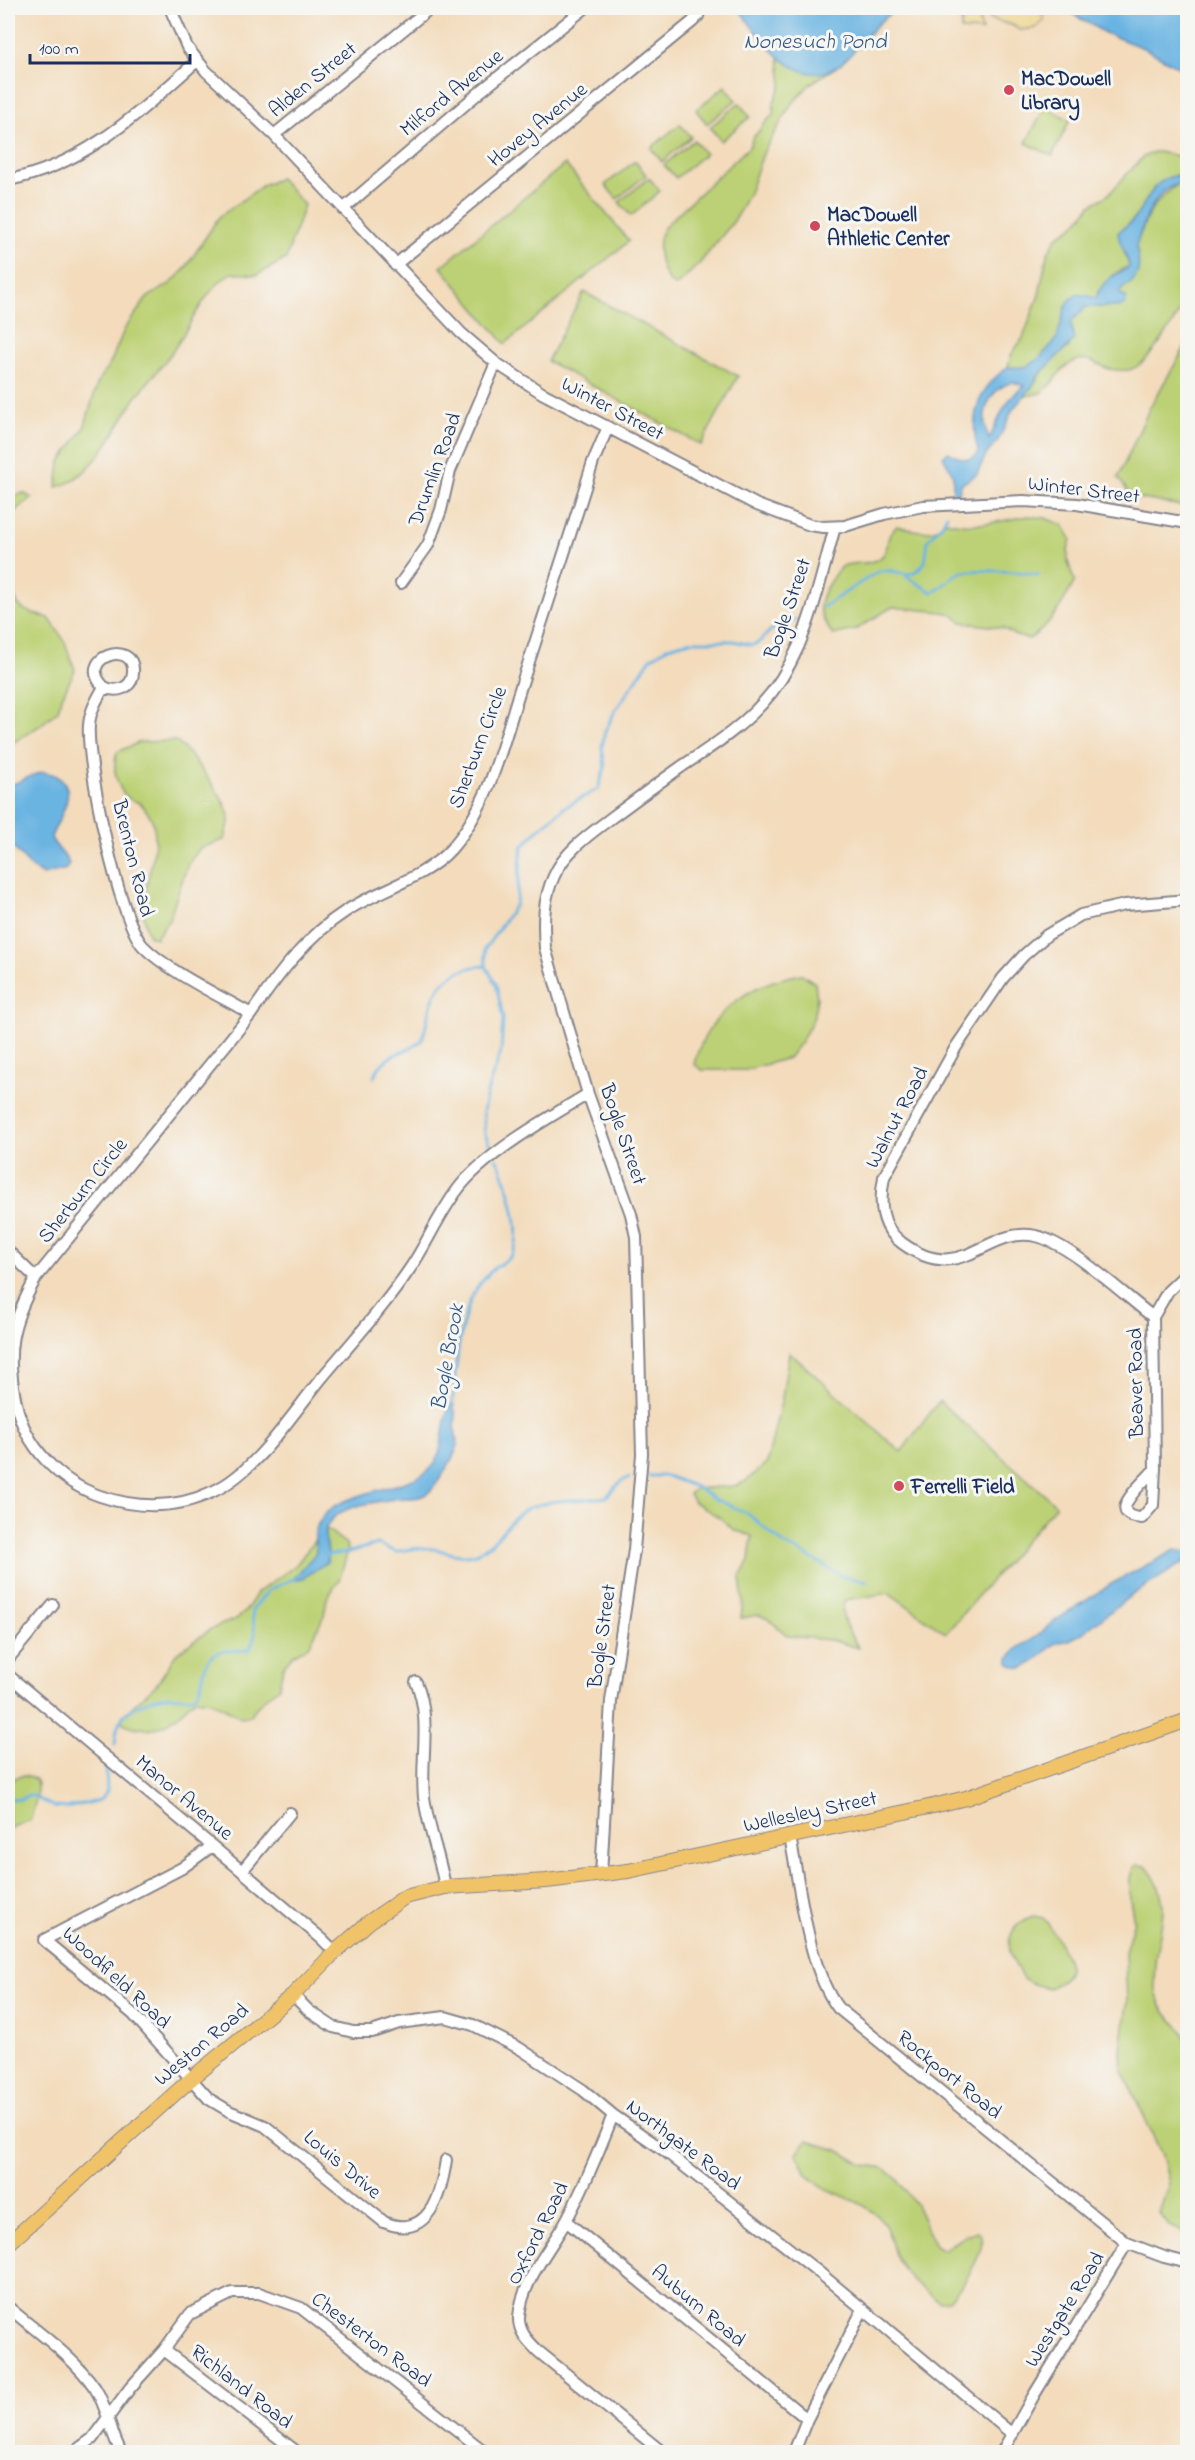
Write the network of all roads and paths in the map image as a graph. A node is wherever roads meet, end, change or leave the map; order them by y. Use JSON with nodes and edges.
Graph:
{"nodes":[{"id":1,"x":170,"y":8,"type":"edge"},
{"id":2,"x":430,"y":8,"type":"edge"},
{"id":3,"x":585,"y":8,"type":"edge"},
{"id":4,"x":700,"y":8,"type":"edge"},
{"id":5,"x":197,"y":61,"type":"junction"},
{"id":6,"x":274,"y":135,"type":"junction"},
{"id":7,"x":8,"y":180,"type":"edge"},
{"id":8,"x":342,"y":209,"type":"junction"},
{"id":9,"x":395,"y":265,"type":"junction"},
{"id":10,"x":496,"y":363,"type":"junction"},
{"id":11,"x":608,"y":427,"type":"junction"},
{"id":12,"x":1188,"y":523,"type":"edge"},
{"id":13,"x":835,"y":527,"type":"junction"},
{"id":14,"x":400,"y":583,"type":"dead end"},
{"id":15,"x":104,"y":687,"type":"dead end"},
{"id":16,"x":1188,"y":900,"type":"edge"},
{"id":17,"x":251,"y":1014,"type":"junction"},
{"id":18,"x":588,"y":1094,"type":"junction"},
{"id":19,"x":8,"y":1251,"type":"edge"},
{"id":20,"x":1188,"y":1272,"type":"edge"},
{"id":21,"x":36,"y":1278,"type":"junction"},
{"id":22,"x":1153,"y":1317,"type":"junction"},
{"id":23,"x":1155,"y":1469,"type":"dead end"},
{"id":24,"x":53,"y":1605,"type":"dead end"},
{"id":25,"x":8,"y":1659,"type":"edge"},
{"id":26,"x":8,"y":1675,"type":"edge"},
{"id":27,"x":416,"y":1682,"type":"dead end"},
{"id":28,"x":1188,"y":1720,"type":"edge"},
{"id":29,"x":290,"y":1813,"type":"dead end"},
{"id":30,"x":790,"y":1838,"type":"junction"},
{"id":31,"x":212,"y":1846,"type":"junction"},
{"id":32,"x":242,"y":1871,"type":"junction"},
{"id":33,"x":602,"y":1875,"type":"junction"},
{"id":34,"x":445,"y":1887,"type":"junction"},
{"id":35,"x":429,"y":1890,"type":"joint"},
{"id":36,"x":335,"y":1952,"type":"junction"},
{"id":37,"x":293,"y":1995,"type":"junction"},
{"id":38,"x":191,"y":2079,"type":"junction"},
{"id":39,"x":613,"y":2115,"type":"junction"},
{"id":40,"x":446,"y":2160,"type":"dead end"},
{"id":41,"x":566,"y":2221,"type":"junction"},
{"id":42,"x":1127,"y":2243,"type":"junction"},
{"id":43,"x":8,"y":2244,"type":"edge"},
{"id":44,"x":1188,"y":2263,"type":"edge"},
{"id":45,"x":8,"y":2307,"type":"edge"},
{"id":46,"x":863,"y":2309,"type":"junction"},
{"id":47,"x":164,"y":2350,"type":"junction"},
{"id":48,"x":108,"y":2416,"type":"junction"},
{"id":49,"x":807,"y":2419,"type":"junction"},
{"id":50,"x":1011,"y":2433,"type":"junction"},
{"id":51,"x":74,"y":2452,"type":"edge"},
{"id":52,"x":120,"y":2452,"type":"edge"},
{"id":53,"x":297,"y":2452,"type":"edge"},
{"id":54,"x":484,"y":2452,"type":"edge"},
{"id":55,"x":662,"y":2452,"type":"edge"},
{"id":56,"x":794,"y":2452,"type":"edge"},
{"id":57,"x":1002,"y":2452,"type":"edge"}],
"edges":[{"from":1,"to":5,"type":"street","name":"Winter Street"},
{"from":2,"to":6,"type":"street","name":"Alden Street"},
{"from":3,"to":8,"type":"street","name":"Milford Avenue"},
{"from":4,"to":9,"type":"street","name":"Hovey Avenue"},
{"from":5,"to":6,"type":"street","name":"Winter Street"},
{"from":5,"to":7,"type":"street"},
{"from":6,"to":8,"type":"street","name":"Winter Street"},
{"from":8,"to":9,"type":"street","name":"Winter Street"},
{"from":9,"to":10,"type":"street","name":"Winter Street"},
{"from":10,"to":11,"type":"street","name":"Winter Street"},
{"from":10,"to":14,"type":"street","name":"Drumlin Road"},
{"from":11,"to":13,"type":"street","name":"Winter Street"},
{"from":11,"to":17,"type":"street","name":"Sherburn Circle"},
{"from":12,"to":13,"type":"street","name":"Winter Street"},
{"from":13,"to":18,"type":"street","name":"Bogle Street"},
{"from":15,"to":17,"type":"street","name":"Brenton Road"},
{"from":16,"to":22,"type":"street","name":"Walnut Road"},
{"from":17,"to":21,"type":"street","name":"Sherburn Circle"},
{"from":18,"to":21,"type":"street","name":"Sherburn Circle"},
{"from":18,"to":33,"type":"street","name":"Bogle Street"},
{"from":19,"to":21,"type":"street"},
{"from":20,"to":22,"type":"street","name":"Beaver Road"},
{"from":22,"to":23,"type":"street","name":"Beaver Road"},
{"from":24,"to":25,"type":"street"},
{"from":26,"to":31,"type":"street","name":"Manor Avenue"},
{"from":27,"to":34,"type":"street"},
{"from":28,"to":30,"type":"main road","name":"Wellesley Street"},
{"from":29,"to":32,"type":"street"},
{"from":30,"to":33,"type":"main road","name":"Wellesley Street"},
{"from":30,"to":42,"type":"street","name":"Rockport Road"},
{"from":31,"to":32,"type":"street","name":"Manor Avenue"},
{"from":31,"to":38,"type":"street","name":"Woodfield Road"},
{"from":32,"to":36,"type":"street","name":"Manor Avenue"},
{"from":33,"to":34,"type":"main road","name":"Wellesley Street"},
{"from":34,"to":35,"type":"main road","name":"Wellesley Street"},
{"from":35,"to":36,"type":"main road","name":"Weston Road"},
{"from":36,"to":37,"type":"main road","name":"Weston Road"},
{"from":37,"to":38,"type":"main road","name":"Weston Road"},
{"from":37,"to":39,"type":"street","name":"Northgate Road"},
{"from":38,"to":40,"type":"street","name":"Louis Drive"},
{"from":38,"to":43,"type":"main road","name":"Weston Road"},
{"from":39,"to":41,"type":"street","name":"Oxford Road"},
{"from":39,"to":46,"type":"street","name":"Northgate Road"},
{"from":41,"to":49,"type":"street","name":"Auburn Road"},
{"from":41,"to":55,"type":"street","name":"Oxford Road"},
{"from":42,"to":44,"type":"street","name":"Rockport Road"},
{"from":42,"to":50,"type":"street","name":"Westgate Road"},
{"from":45,"to":48,"type":"street"},
{"from":46,"to":49,"type":"street"},
{"from":46,"to":50,"type":"street","name":"Northgate Road"},
{"from":47,"to":48,"type":"street","name":"Chesterton Road"},
{"from":47,"to":53,"type":"street","name":"Richland Road"},
{"from":47,"to":54,"type":"street","name":"Chesterton Road"},
{"from":48,"to":51,"type":"street","name":"Chesterton Road"},
{"from":48,"to":52,"type":"street"},
{"from":49,"to":56,"type":"street"},
{"from":50,"to":57,"type":"street","name":"Westgate Road"}]}
